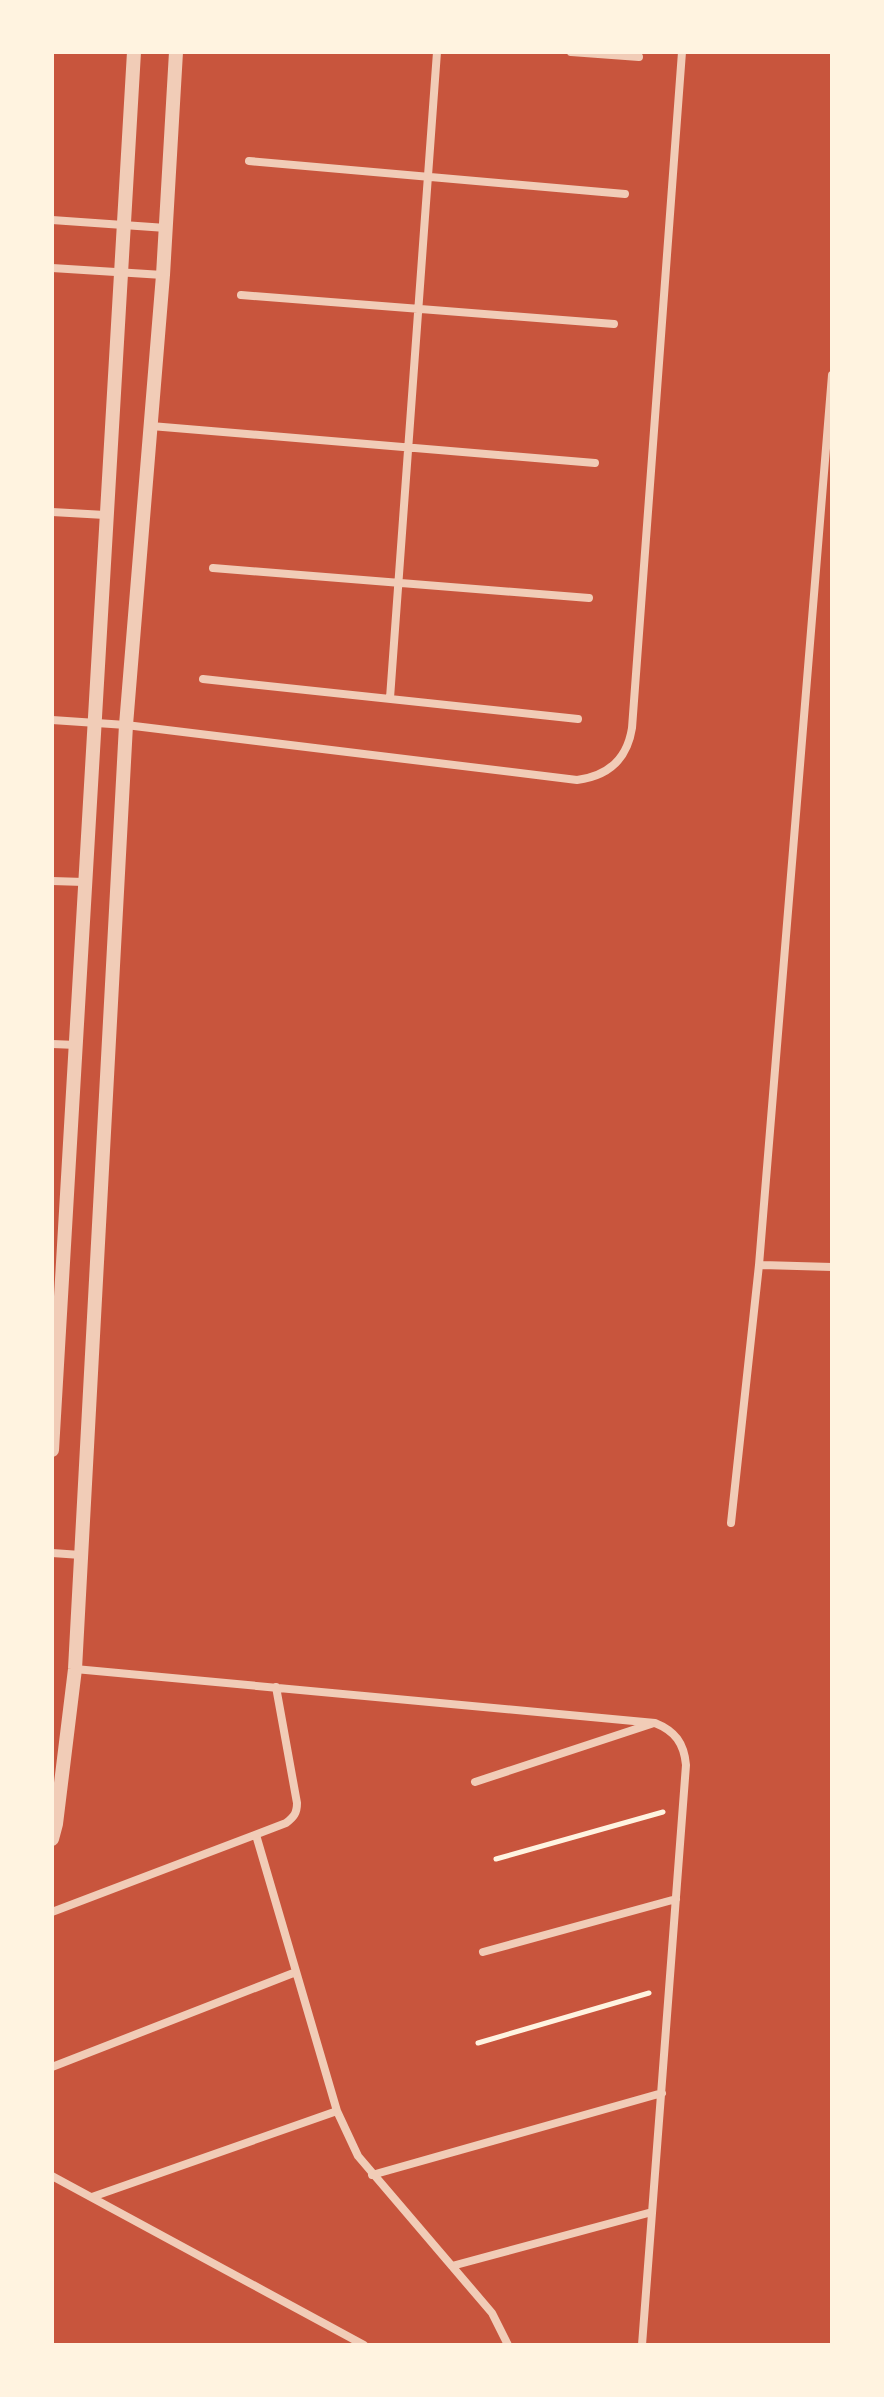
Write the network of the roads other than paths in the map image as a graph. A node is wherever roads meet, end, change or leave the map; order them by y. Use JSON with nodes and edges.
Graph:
{"nodes":[{"id":1,"x":134,"y":52,"type":"edge"},
{"id":2,"x":176,"y":52,"type":"edge"},
{"id":3,"x":437,"y":52,"type":"edge"},
{"id":4,"x":571,"y":52,"type":"edge"},
{"id":5,"x":682,"y":52,"type":"edge"},
{"id":6,"x":639,"y":57,"type":"dead end"},
{"id":7,"x":249,"y":161,"type":"dead end"},
{"id":8,"x":427,"y":177,"type":"junction"},
{"id":9,"x":625,"y":194,"type":"dead end"},
{"id":10,"x":52,"y":220,"type":"edge"},
{"id":11,"x":122,"y":225,"type":"junction"},
{"id":12,"x":166,"y":228,"type":"junction"},
{"id":13,"x":52,"y":268,"type":"edge"},
{"id":14,"x":121,"y":272,"type":"junction"},
{"id":15,"x":163,"y":275,"type":"junction"},
{"id":16,"x":241,"y":295,"type":"dead end"},
{"id":17,"x":418,"y":309,"type":"junction"},
{"id":18,"x":614,"y":324,"type":"dead end"},
{"id":19,"x":832,"y":375,"type":"edge"},
{"id":20,"x":151,"y":426,"type":"junction"},
{"id":21,"x":408,"y":447,"type":"junction"},
{"id":22,"x":595,"y":463,"type":"dead end"},
{"id":23,"x":52,"y":512,"type":"edge"},
{"id":24,"x":105,"y":515,"type":"junction"},
{"id":25,"x":213,"y":568,"type":"dead end"},
{"id":26,"x":398,"y":583,"type":"junction"},
{"id":27,"x":589,"y":598,"type":"dead end"},
{"id":28,"x":203,"y":679,"type":"dead end"},
{"id":29,"x":390,"y":698,"type":"junction"},
{"id":30,"x":578,"y":719,"type":"dead end"},
{"id":31,"x":52,"y":720,"type":"edge"},
{"id":32,"x":93,"y":722,"type":"junction"},
{"id":33,"x":126,"y":725,"type":"junction"},
{"id":34,"x":52,"y":881,"type":"edge"},
{"id":35,"x":84,"y":882,"type":"junction"},
{"id":36,"x":52,"y":1044,"type":"edge"},
{"id":37,"x":77,"y":1045,"type":"junction"},
{"id":38,"x":59,"y":1209,"type":"edge"},
{"id":39,"x":759,"y":1265,"type":"junction"},
{"id":40,"x":832,"y":1267,"type":"edge"},
{"id":41,"x":54,"y":1375,"type":"edge"},
{"id":42,"x":52,"y":1450,"type":"edge"},
{"id":43,"x":731,"y":1523,"type":"dead end"},
{"id":44,"x":52,"y":1553,"type":"edge"},
{"id":45,"x":81,"y":1555,"type":"junction"},
{"id":46,"x":75,"y":1669,"type":"junction"},
{"id":47,"x":276,"y":1687,"type":"junction"},
{"id":48,"x":655,"y":1723,"type":"junction"},
{"id":49,"x":475,"y":1782,"type":"dead end"},
{"id":50,"x":256,"y":1835,"type":"junction"},
{"id":51,"x":52,"y":1839,"type":"edge"},
{"id":52,"x":676,"y":1899,"type":"junction"},
{"id":53,"x":52,"y":1912,"type":"edge"},
{"id":54,"x":483,"y":1952,"type":"dead end"},
{"id":55,"x":296,"y":1972,"type":"junction"},
{"id":56,"x":52,"y":2067,"type":"edge"},
{"id":57,"x":662,"y":2093,"type":"junction"},
{"id":58,"x":337,"y":2111,"type":"junction"},
{"id":59,"x":372,"y":2175,"type":"junction"},
{"id":60,"x":52,"y":2176,"type":"edge"},
{"id":61,"x":92,"y":2197,"type":"junction"},
{"id":62,"x":652,"y":2212,"type":"junction"},
{"id":63,"x":452,"y":2266,"type":"junction"},
{"id":64,"x":364,"y":2345,"type":"edge"},
{"id":65,"x":508,"y":2345,"type":"edge"},
{"id":66,"x":642,"y":2345,"type":"edge"}],
"edges":[{"from":1,"to":11,"type":"street"},
{"from":2,"to":12,"type":"street"},
{"from":3,"to":8,"type":"street"},
{"from":4,"to":6,"type":"street"},
{"from":5,"to":33,"type":"street"},
{"from":7,"to":8,"type":"street"},
{"from":8,"to":9,"type":"street"},
{"from":8,"to":17,"type":"street"},
{"from":10,"to":11,"type":"street"},
{"from":11,"to":12,"type":"street"},
{"from":11,"to":14,"type":"street"},
{"from":12,"to":15,"type":"street"},
{"from":13,"to":14,"type":"street"},
{"from":14,"to":15,"type":"street"},
{"from":14,"to":24,"type":"street"},
{"from":15,"to":20,"type":"street"},
{"from":16,"to":17,"type":"street"},
{"from":17,"to":18,"type":"street"},
{"from":17,"to":21,"type":"street"},
{"from":19,"to":39,"type":"street"},
{"from":20,"to":21,"type":"street"},
{"from":20,"to":33,"type":"street"},
{"from":21,"to":22,"type":"street"},
{"from":21,"to":26,"type":"street"},
{"from":23,"to":24,"type":"street"},
{"from":24,"to":32,"type":"street"},
{"from":25,"to":26,"type":"street"},
{"from":26,"to":27,"type":"street"},
{"from":26,"to":29,"type":"street"},
{"from":28,"to":29,"type":"street"},
{"from":29,"to":30,"type":"street"},
{"from":31,"to":32,"type":"street"},
{"from":32,"to":33,"type":"street"},
{"from":32,"to":35,"type":"street"},
{"from":33,"to":45,"type":"street"},
{"from":34,"to":35,"type":"street"},
{"from":35,"to":37,"type":"street"},
{"from":36,"to":37,"type":"street"},
{"from":37,"to":38,"type":"street"},
{"from":38,"to":41,"type":"street"},
{"from":39,"to":40,"type":"street"},
{"from":39,"to":43,"type":"street"},
{"from":41,"to":42,"type":"street"},
{"from":44,"to":45,"type":"street"},
{"from":45,"to":46,"type":"street"},
{"from":46,"to":47,"type":"street"},
{"from":46,"to":51,"type":"street"},
{"from":47,"to":48,"type":"street"},
{"from":47,"to":50,"type":"street"},
{"from":48,"to":49,"type":"street"},
{"from":48,"to":52,"type":"street"},
{"from":50,"to":53,"type":"street"},
{"from":50,"to":55,"type":"street"},
{"from":52,"to":54,"type":"street"},
{"from":52,"to":57,"type":"street"},
{"from":55,"to":56,"type":"street"},
{"from":55,"to":58,"type":"street"},
{"from":57,"to":59,"type":"street"},
{"from":57,"to":62,"type":"street"},
{"from":58,"to":59,"type":"street"},
{"from":58,"to":61,"type":"street"},
{"from":59,"to":63,"type":"street"},
{"from":60,"to":61,"type":"street"},
{"from":61,"to":64,"type":"street"},
{"from":62,"to":63,"type":"street"},
{"from":62,"to":66,"type":"street"},
{"from":63,"to":65,"type":"street"}]}
